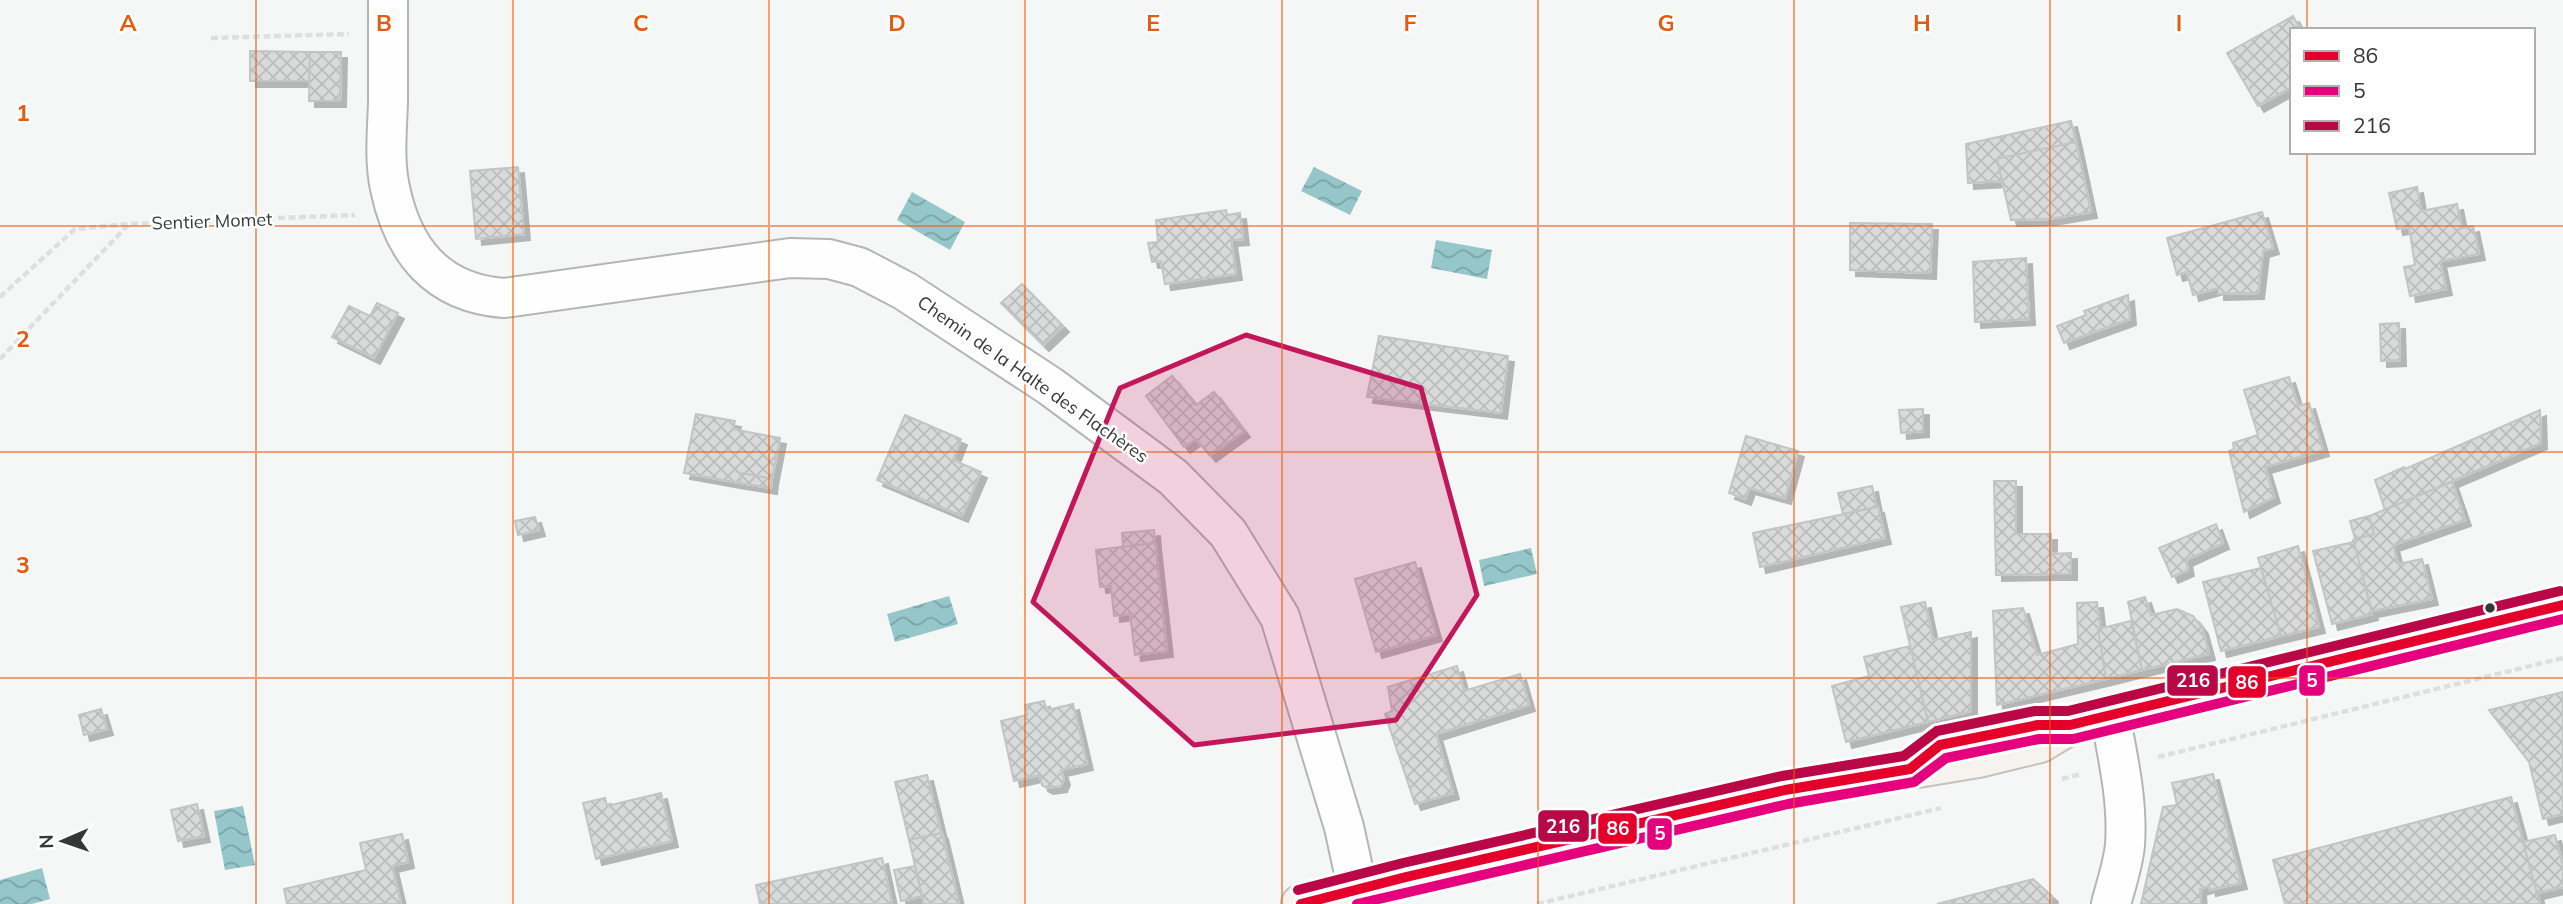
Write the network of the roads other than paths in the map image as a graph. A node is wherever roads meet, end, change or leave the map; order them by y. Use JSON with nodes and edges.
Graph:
{"nodes":[{"id":1,"x":388,"y":17,"type":"edge"},
{"id":2,"x":2563,"y":605,"type":"edge"},
{"id":3,"x":2110,"y":715,"type":"junction"},
{"id":4,"x":1358,"y":891,"type":"junction"},
{"id":5,"x":1312,"y":903,"type":"edge"},
{"id":6,"x":2111,"y":904,"type":"edge"}],
"edges":[{"from":1,"to":4,"type":"street","name":"Chemin de la Halte des Flachères"},
{"from":2,"to":3,"type":"main road"},
{"from":3,"to":4,"type":"main road"},
{"from":3,"to":6,"type":"street"},
{"from":4,"to":5,"type":"main road"}]}
